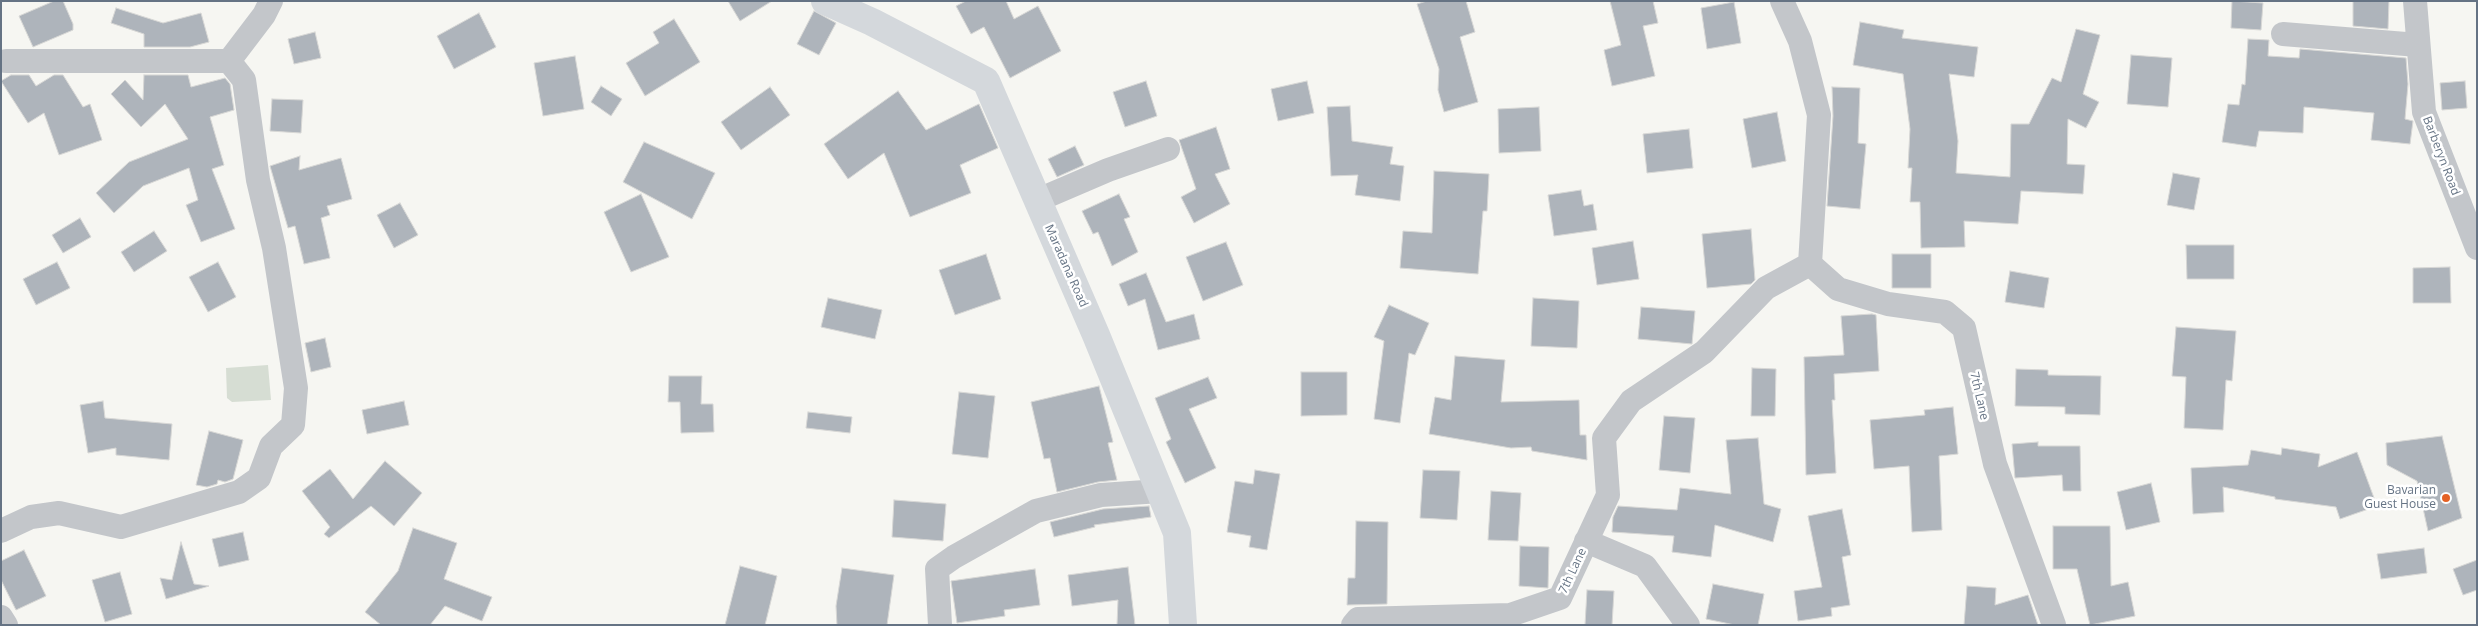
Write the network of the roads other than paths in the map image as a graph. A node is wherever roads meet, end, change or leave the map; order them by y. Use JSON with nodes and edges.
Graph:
{"nodes":[{"id":1,"x":271,"y":1,"type":"edge"},
{"id":2,"x":825,"y":1,"type":"edge"},
{"id":3,"x":1782,"y":1,"type":"edge"},
{"id":4,"x":2414,"y":1,"type":"edge"},
{"id":5,"x":2283,"y":34,"type":"dead end"},
{"id":6,"x":2418,"y":45,"type":"junction"},
{"id":7,"x":6,"y":61,"type":"dead end"},
{"id":8,"x":229,"y":61,"type":"junction"},
{"id":9,"x":1168,"y":150,"type":"dead end"},
{"id":10,"x":1038,"y":200,"type":"junction"},
{"id":11,"x":2477,"y":248,"type":"edge"},
{"id":12,"x":1810,"y":264,"type":"junction"},
{"id":13,"x":1160,"y":492,"type":"junction"},
{"id":14,"x":1,"y":531,"type":"edge"},
{"id":15,"x":1586,"y":541,"type":"junction"},
{"id":16,"x":1,"y":617,"type":"edge"},
{"id":17,"x":6,"y":625,"type":"edge"},
{"id":18,"x":940,"y":625,"type":"edge"},
{"id":19,"x":1184,"y":625,"type":"edge"},
{"id":20,"x":1353,"y":625,"type":"edge"},
{"id":21,"x":1688,"y":625,"type":"edge"},
{"id":22,"x":2054,"y":625,"type":"edge"}],
"edges":[{"from":1,"to":8,"type":"street"},
{"from":2,"to":10,"type":"street","name":"Maradana Road"},
{"from":3,"to":12,"type":"street"},
{"from":4,"to":6,"type":"street","name":"Barberyn Road"},
{"from":5,"to":6,"type":"street"},
{"from":6,"to":11,"type":"street","name":"Barberyn Road"},
{"from":7,"to":8,"type":"street"},
{"from":8,"to":14,"type":"street"},
{"from":9,"to":10,"type":"street"},
{"from":10,"to":13,"type":"street","name":"Maradana Road"},
{"from":12,"to":15,"type":"street","name":"7th Lane"},
{"from":12,"to":22,"type":"street","name":"7th Lane"},
{"from":13,"to":18,"type":"street"},
{"from":13,"to":19,"type":"street","name":"Maradana Road"},
{"from":15,"to":20,"type":"street","name":"7th Lane"},
{"from":15,"to":21,"type":"street","name":"7th Lane"},
{"from":16,"to":17,"type":"street"}]}
